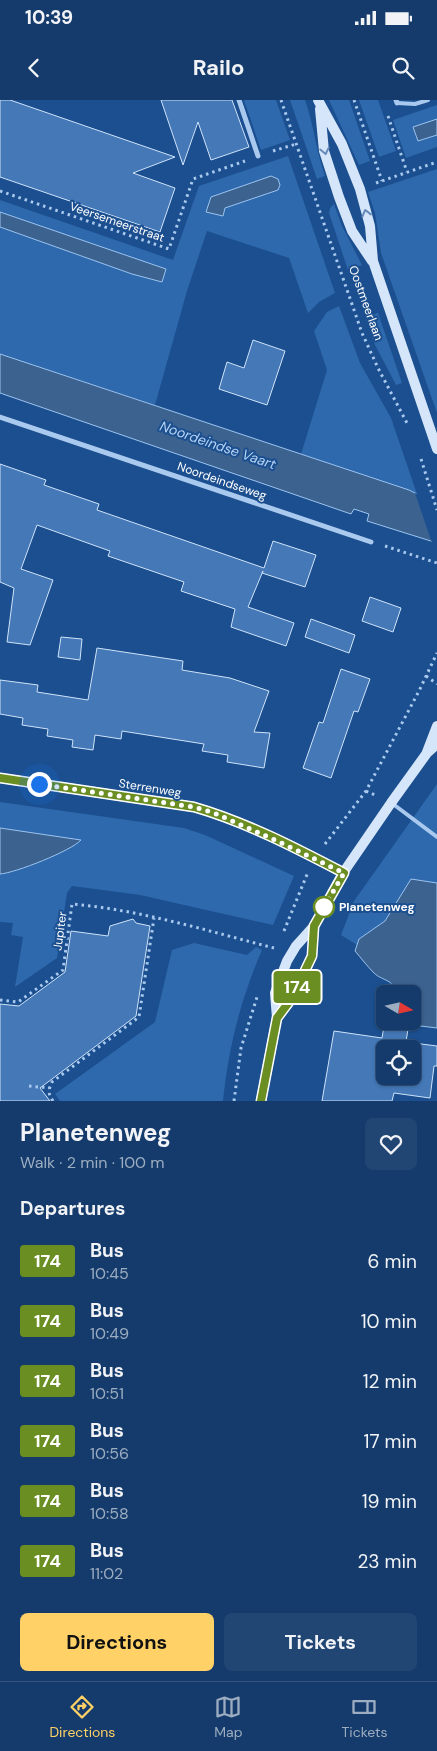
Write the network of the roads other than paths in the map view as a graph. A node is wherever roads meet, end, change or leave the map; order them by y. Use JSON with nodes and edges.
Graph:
{"nodes":[{"id":1,"x":239,"y":100,"type":"edge"},
{"id":2,"x":428,"y":100,"type":"edge"},
{"id":3,"x":319,"y":101,"type":"edge"},
{"id":4,"x":396,"y":102,"type":"edge"},
{"id":5,"x":258,"y":156,"type":"road end"},
{"id":6,"x":373,"y":261,"type":"junction"},
{"id":7,"x":0,"y":417,"type":"edge"},
{"id":8,"x":437,"y":449,"type":"edge"},
{"id":9,"x":371,"y":542,"type":"road end"},
{"id":10,"x":437,"y":726,"type":"edge"},
{"id":11,"x":437,"y":744,"type":"edge"},
{"id":12,"x":427,"y":753,"type":"junction"},
{"id":13,"x":0,"y":778,"type":"edge"},
{"id":14,"x":391,"y":803,"type":"junction"},
{"id":15,"x":437,"y":837,"type":"edge"},
{"id":16,"x":344,"y":873,"type":"junction"},
{"id":17,"x":314,"y":926,"type":"junction"},
{"id":18,"x":277,"y":1018,"type":"junction"},
{"id":19,"x":262,"y":1101,"type":"edge"}],
"edges":[{"from":1,"to":5,"type":"street"},
{"from":2,"to":4,"type":"lane"},
{"from":6,"to":3,"type":"street","name":"Oostmeerlaan","one_way":true},
{"from":3,"to":6,"type":"street","name":"Oostmeerlaan","one_way":true},
{"from":6,"to":8,"type":"street","name":"Oostmeerlaan"},
{"from":7,"to":9,"type":"street","name":"Noordeindseweg"},
{"from":10,"to":12,"type":"street"},
{"from":11,"to":12,"type":"street"},
{"from":12,"to":14,"type":"street"},
{"from":13,"to":16,"type":"street","name":"Sterrenweg"},
{"from":14,"to":15,"type":"lane"},
{"from":14,"to":16,"type":"street"},
{"from":16,"to":17,"type":"street"},
{"from":17,"to":18,"type":"street"},
{"from":17,"to":18,"type":"street"},
{"from":18,"to":19,"type":"street"}]}
